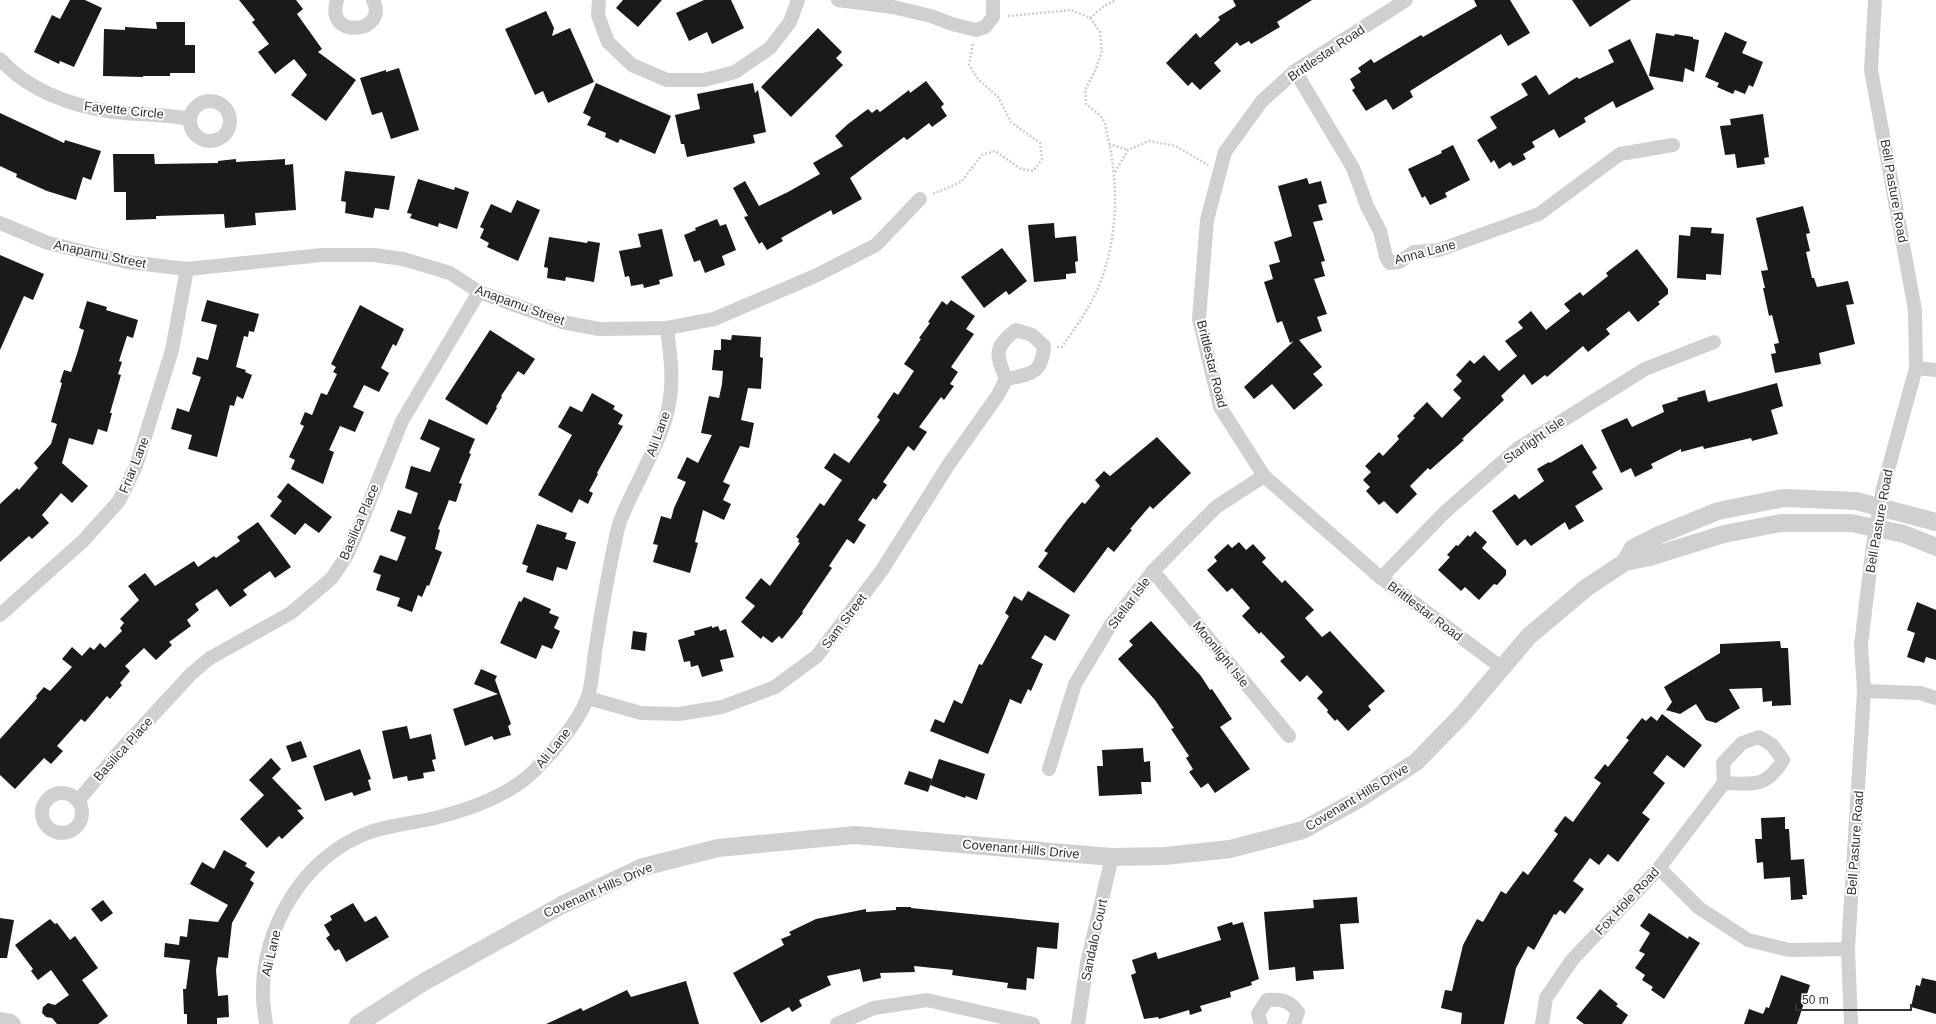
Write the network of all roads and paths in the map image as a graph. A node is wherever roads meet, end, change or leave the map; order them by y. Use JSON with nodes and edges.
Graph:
{"nodes":[{"id":1,"x":338,"y":0,"type":"edge"},
{"id":2,"x":373,"y":0,"type":"edge"},
{"id":3,"x":599,"y":0,"type":"edge"},
{"id":4,"x":798,"y":0,"type":"edge"},
{"id":5,"x":838,"y":0,"type":"edge"},
{"id":6,"x":993,"y":0,"type":"edge"},
{"id":7,"x":1116,"y":0,"type":"edge"},
{"id":8,"x":1406,"y":0,"type":"edge"},
{"id":9,"x":1875,"y":0,"type":"edge"},
{"id":10,"x":993,"y":17,"type":"junction"},
{"id":11,"x":1090,"y":18,"type":"junction"},
{"id":12,"x":976,"y":30,"type":"junction"},
{"id":13,"x":0,"y":59,"type":"edge"},
{"id":14,"x":1295,"y":71,"type":"junction"},
{"id":15,"x":190,"y":119,"type":"dead end"},
{"id":16,"x":1109,"y":144,"type":"junction"},
{"id":17,"x":1673,"y":145,"type":"dead end"},
{"id":18,"x":1128,"y":150,"type":"junction"},
{"id":19,"x":1115,"y":172,"type":"junction"},
{"id":20,"x":1220,"y":172,"type":"junction"},
{"id":21,"x":920,"y":199,"type":"joint"},
{"id":22,"x":0,"y":223,"type":"edge"},
{"id":23,"x":187,"y":269,"type":"junction"},
{"id":24,"x":479,"y":292,"type":"junction"},
{"id":25,"x":668,"y":328,"type":"junction"},
{"id":26,"x":1714,"y":342,"type":"dead end"},
{"id":27,"x":1044,"y":346,"type":"junction"},
{"id":28,"x":1916,"y":368,"type":"junction"},
{"id":29,"x":1936,"y":370,"type":"edge"},
{"id":30,"x":1006,"y":379,"type":"junction"},
{"id":31,"x":1264,"y":476,"type":"junction"},
{"id":32,"x":1880,"y":506,"type":"junction"},
{"id":33,"x":1936,"y":522,"type":"edge"},
{"id":34,"x":1876,"y":528,"type":"junction"},
{"id":35,"x":1936,"y":547,"type":"edge"},
{"id":36,"x":1625,"y":562,"type":"junction"},
{"id":37,"x":1153,"y":571,"type":"junction"},
{"id":38,"x":1381,"y":578,"type":"junction"},
{"id":39,"x":0,"y":615,"type":"edge"},
{"id":40,"x":1502,"y":668,"type":"junction"},
{"id":41,"x":1864,"y":691,"type":"junction"},
{"id":42,"x":588,"y":698,"type":"junction"},
{"id":43,"x":1936,"y":698,"type":"edge"},
{"id":44,"x":1289,"y":736,"type":"dead end"},
{"id":45,"x":1049,"y":769,"type":"dead end"},
{"id":46,"x":1724,"y":783,"type":"dead end"},
{"id":47,"x":78,"y":801,"type":"dead end"},
{"id":48,"x":1112,"y":857,"type":"junction"},
{"id":49,"x":1659,"y":868,"type":"junction"},
{"id":50,"x":1848,"y":948,"type":"junction"},
{"id":51,"x":0,"y":1019,"type":"edge"},
{"id":52,"x":14,"y":1024,"type":"edge"},
{"id":53,"x":266,"y":1024,"type":"edge"},
{"id":54,"x":358,"y":1024,"type":"edge"},
{"id":55,"x":837,"y":1024,"type":"edge"},
{"id":56,"x":1033,"y":1024,"type":"edge"},
{"id":57,"x":1078,"y":1024,"type":"edge"},
{"id":58,"x":1261,"y":1024,"type":"edge"},
{"id":59,"x":1294,"y":1024,"type":"edge"},
{"id":60,"x":1542,"y":1024,"type":"edge"},
{"id":61,"x":1851,"y":1024,"type":"edge"}],
"edges":[{"from":1,"to":2,"type":"street"},
{"from":3,"to":4,"type":"street"},
{"from":5,"to":12,"type":"street"},
{"from":6,"to":10,"type":"street"},
{"from":7,"to":11,"type":"path"},
{"from":8,"to":14,"type":"street","name":"Brittlestar Road"},
{"from":9,"to":28,"type":"street","name":"Bell Pasture Road"},
{"from":10,"to":11,"type":"path"},
{"from":10,"to":12,"type":"street"},
{"from":11,"to":16,"type":"path"},
{"from":12,"to":21,"type":"path"},
{"from":13,"to":15,"type":"street","name":"Fayette Circle"},
{"from":14,"to":17,"type":"street","name":"Anna Lane"},
{"from":14,"to":20,"type":"street","name":"Brittlestar Road"},
{"from":16,"to":18,"type":"path"},
{"from":16,"to":19,"type":"path"},
{"from":18,"to":19,"type":"path"},
{"from":18,"to":20,"type":"path"},
{"from":19,"to":27,"type":"path"},
{"from":20,"to":31,"type":"street","name":"Brittlestar Road"},
{"from":21,"to":25,"type":"street","name":"Anapamu Street"},
{"from":22,"to":23,"type":"street","name":"Anapamu Street"},
{"from":23,"to":24,"type":"street","name":"Anapamu Street"},
{"from":23,"to":39,"type":"street","name":"Friar Lane"},
{"from":24,"to":25,"type":"street","name":"Anapamu Street"},
{"from":24,"to":47,"type":"street","name":"Basilica Place"},
{"from":25,"to":42,"type":"street","name":"Ali Lane"},
{"from":26,"to":38,"type":"street","name":"Starlight Isle"},
{"from":27,"to":30,"type":"street"},
{"from":27,"to":30,"type":"street"},
{"from":28,"to":29,"type":"street"},
{"from":28,"to":32,"type":"street","name":"Bell Pasture Road"},
{"from":30,"to":42,"type":"street","name":"Sam Street"},
{"from":31,"to":37,"type":"street","name":"Stellar Isle"},
{"from":31,"to":38,"type":"street","name":"Brittlestar Road"},
{"from":32,"to":33,"type":"street","name":"Covenant Hills Drive"},
{"from":32,"to":34,"type":"street","name":"Bell Pasture Road"},
{"from":32,"to":36,"type":"street","name":"Covenant Hills Drive"},
{"from":34,"to":35,"type":"street","name":"Covenant Hills Drive"},
{"from":34,"to":36,"type":"street","name":"Covenant Hills Drive"},
{"from":34,"to":41,"type":"street","name":"Bell Pasture Road"},
{"from":36,"to":40,"type":"street","name":"Covenant Hills Drive"},
{"from":37,"to":44,"type":"street","name":"Moonlight Isle"},
{"from":37,"to":45,"type":"street","name":"Stellar Isle"},
{"from":38,"to":40,"type":"street","name":"Brittlestar Road"},
{"from":40,"to":48,"type":"street","name":"Covenant Hills Drive"},
{"from":41,"to":43,"type":"street"},
{"from":41,"to":50,"type":"street","name":"Bell Pasture Road"},
{"from":42,"to":53,"type":"street","name":"Ali Lane"},
{"from":46,"to":49,"type":"street","name":"Fox Hole Road"},
{"from":48,"to":54,"type":"street","name":"Covenant Hills Drive"},
{"from":48,"to":57,"type":"street","name":"Sandalo Court"},
{"from":49,"to":50,"type":"street"},
{"from":49,"to":60,"type":"street","name":"Fox Hole Road"},
{"from":50,"to":61,"type":"street","name":"Bell Pasture Road"},
{"from":51,"to":52,"type":"street"},
{"from":55,"to":56,"type":"street"},
{"from":58,"to":59,"type":"street"}]}
